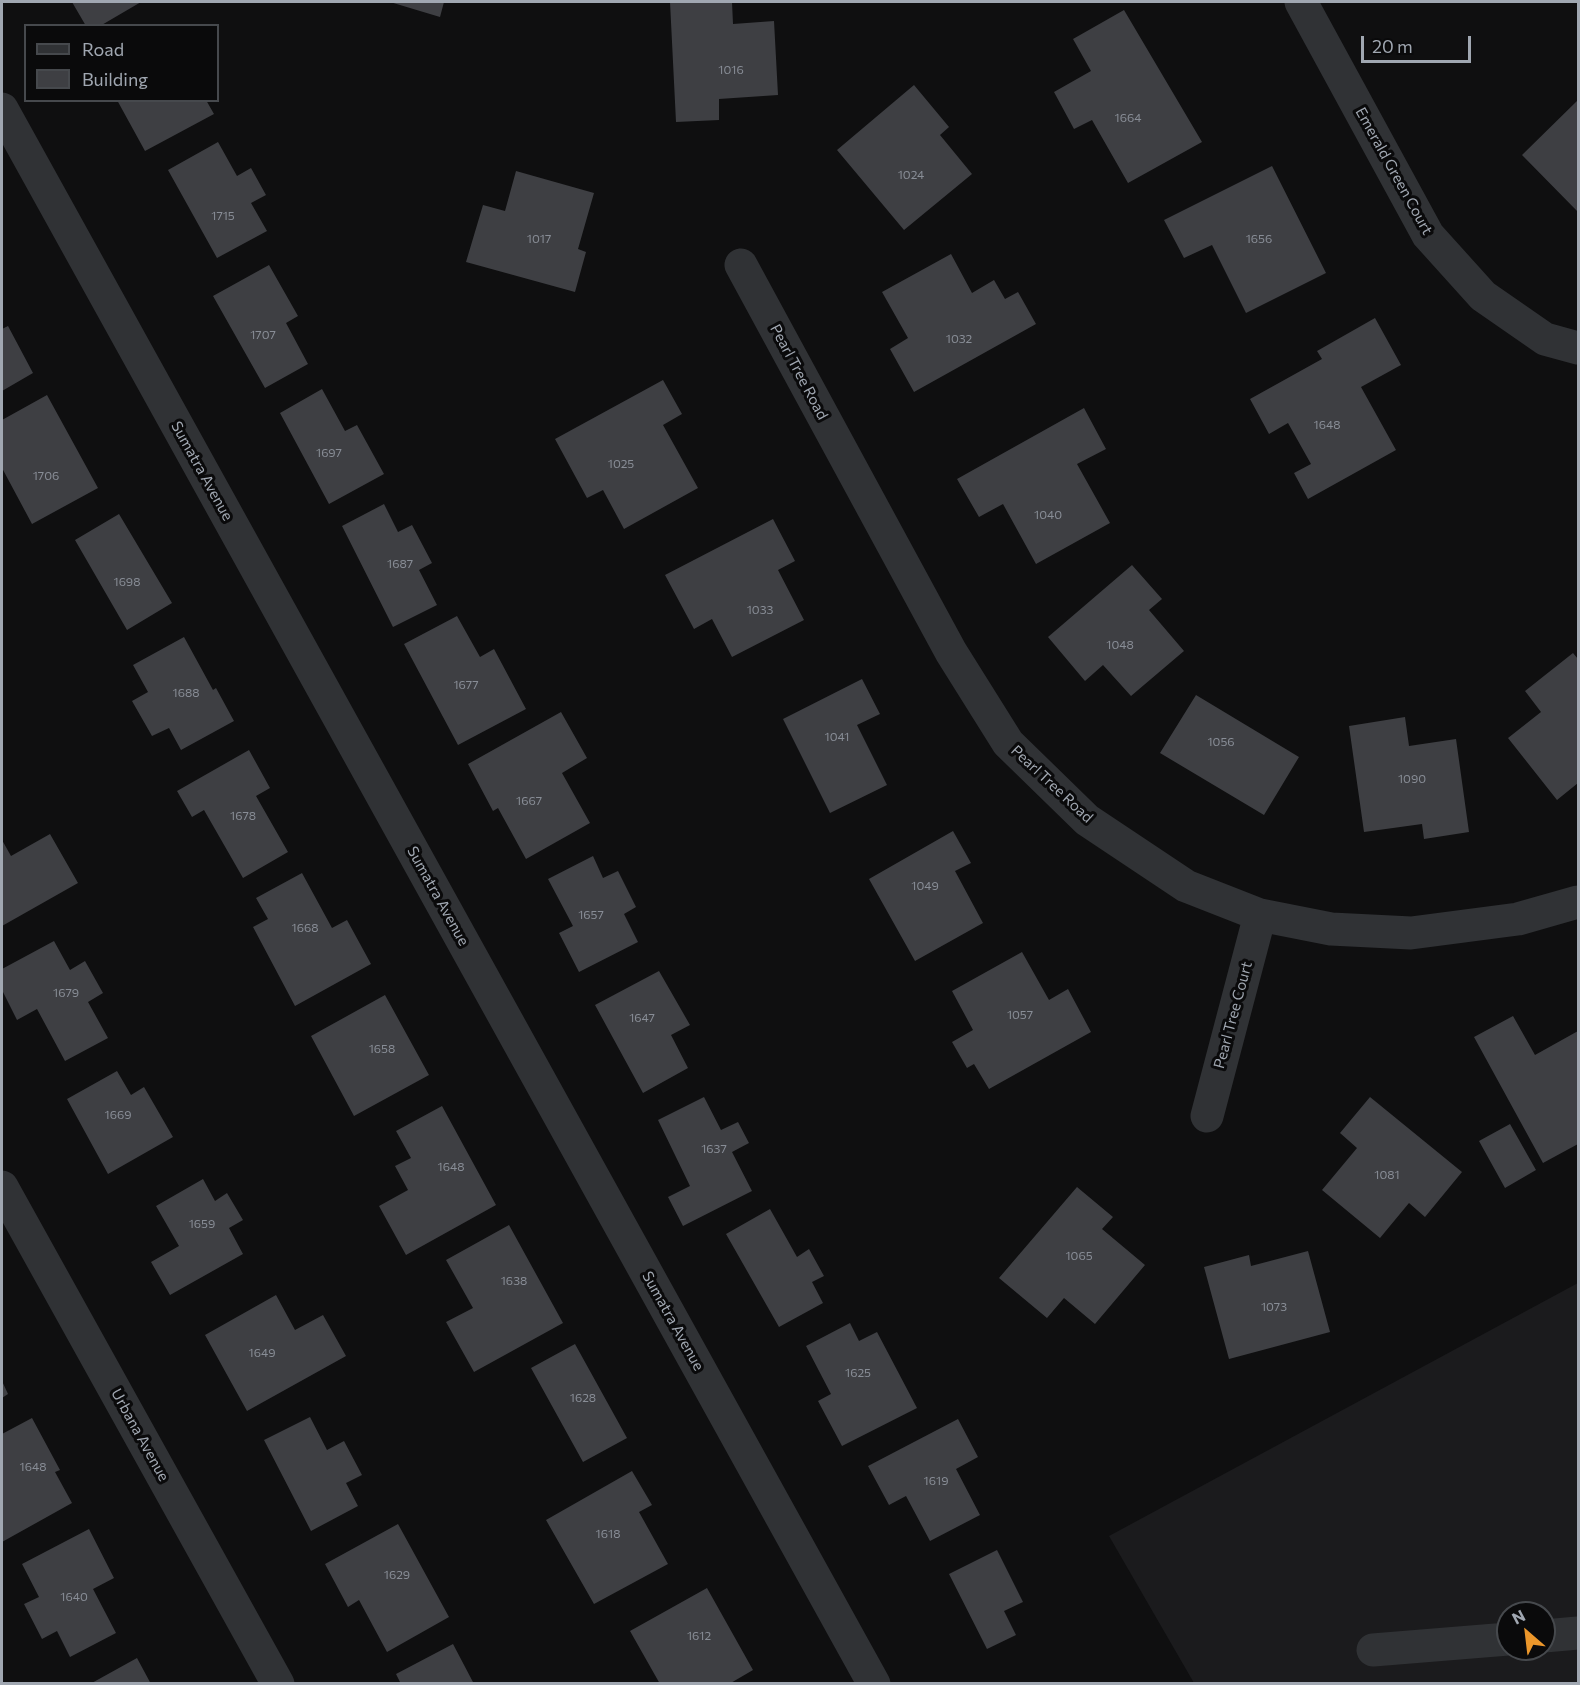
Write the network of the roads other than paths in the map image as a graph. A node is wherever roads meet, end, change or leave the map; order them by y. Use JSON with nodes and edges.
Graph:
{"nodes":[{"id":1,"x":1301,"y":2,"type":"edge"},
{"id":2,"x":2,"y":109,"type":"edge"},
{"id":3,"x":741,"y":265,"type":"dead end"},
{"id":4,"x":1578,"y":348,"type":"edge"},
{"id":5,"x":1578,"y":902,"type":"edge"},
{"id":6,"x":1260,"y":915,"type":"junction"},
{"id":7,"x":1207,"y":1116,"type":"dead end"},
{"id":8,"x":2,"y":1187,"type":"edge"},
{"id":9,"x":1578,"y":1633,"type":"edge"},
{"id":10,"x":1556,"y":1635,"type":"edge"},
{"id":11,"x":1496,"y":1640,"type":"edge"},
{"id":12,"x":1373,"y":1650,"type":"dead end"},
{"id":13,"x":278,"y":1683,"type":"edge"},
{"id":14,"x":874,"y":1683,"type":"edge"}],
"edges":[{"from":1,"to":4,"type":"street","name":"Emerald Green Court"},
{"from":2,"to":14,"type":"street","name":"Sumatra Avenue"},
{"from":3,"to":6,"type":"street","name":"Pearl Tree Road"},
{"from":5,"to":6,"type":"street","name":"Pearl Tree Road"},
{"from":6,"to":7,"type":"street","name":"Pearl Tree Court"},
{"from":8,"to":13,"type":"street","name":"Urbana Avenue"},
{"from":9,"to":10,"type":"street"},
{"from":11,"to":12,"type":"street"}]}
